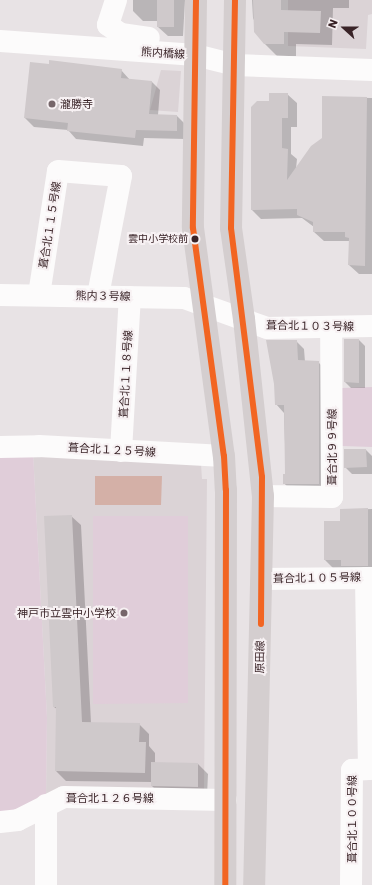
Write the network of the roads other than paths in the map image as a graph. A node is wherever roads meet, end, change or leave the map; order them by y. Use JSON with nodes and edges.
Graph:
{"nodes":[{"id":1,"x":116,"y":0,"type":"edge"},
{"id":2,"x":196,"y":0,"type":"edge"},
{"id":3,"x":236,"y":0,"type":"edge"},
{"id":4,"x":0,"y":41,"type":"edge"},
{"id":5,"x":195,"y":55,"type":"junction"},
{"id":6,"x":235,"y":65,"type":"junction"},
{"id":7,"x":372,"y":70,"type":"edge"},
{"id":8,"x":0,"y":295,"type":"edge"},
{"id":9,"x":39,"y":296,"type":"junction"},
{"id":10,"x":98,"y":296,"type":"junction"},
{"id":11,"x":130,"y":296,"type":"junction"},
{"id":12,"x":204,"y":305,"type":"junction"},
{"id":13,"x":244,"y":319,"type":"junction"},
{"id":14,"x":372,"y":326,"type":"edge"},
{"id":15,"x":331,"y":328,"type":"junction"},
{"id":16,"x":0,"y":447,"type":"edge"},
{"id":17,"x":121,"y":451,"type":"junction"},
{"id":18,"x":224,"y":456,"type":"junction"},
{"id":19,"x":263,"y":496,"type":"junction"},
{"id":20,"x":369,"y":578,"type":"edge"},
{"id":21,"x":262,"y":579,"type":"junction"},
{"id":22,"x":370,"y":732,"type":"edge"},
{"id":23,"x":226,"y":800,"type":"junction"},
{"id":24,"x":46,"y":805,"type":"junction"},
{"id":25,"x":0,"y":822,"type":"edge"},
{"id":26,"x":46,"y":885,"type":"edge"},
{"id":27,"x":225,"y":885,"type":"edge"},
{"id":28,"x":254,"y":885,"type":"edge"},
{"id":29,"x":351,"y":885,"type":"edge"}],
"edges":[{"from":1,"to":5,"type":"street"},
{"from":2,"to":5,"type":"main road"},
{"from":3,"to":6,"type":"main road","name":"原田線"},
{"from":4,"to":5,"type":"street","name":"熊内橋線"},
{"from":5,"to":6,"type":"street","name":"熊内橋線"},
{"from":5,"to":12,"type":"main road"},
{"from":6,"to":7,"type":"street","name":"熊内橋線"},
{"from":6,"to":13,"type":"main road","name":"原田線"},
{"from":8,"to":9,"type":"street","name":"熊内３号線"},
{"from":9,"to":10,"type":"street","name":"熊内３号線"},
{"from":9,"to":10,"type":"street","name":"葺合北１１５号線"},
{"from":10,"to":11,"type":"street","name":"熊内３号線"},
{"from":11,"to":12,"type":"street","name":"熊内３号線"},
{"from":11,"to":17,"type":"street","name":"葺合北１１８号線"},
{"from":12,"to":13,"type":"street","name":"葺合北１０３号線"},
{"from":12,"to":18,"type":"main road"},
{"from":13,"to":15,"type":"street","name":"葺合北１０３号線"},
{"from":13,"to":19,"type":"main road","name":"原田線"},
{"from":14,"to":15,"type":"street","name":"葺合北１０３号線"},
{"from":15,"to":19,"type":"street","name":"葺合北９９号線"},
{"from":16,"to":17,"type":"street","name":"葺合北１２５号線"},
{"from":17,"to":18,"type":"street","name":"葺合北１２５号線"},
{"from":18,"to":23,"type":"main road"},
{"from":19,"to":21,"type":"main road","name":"原田線"},
{"from":20,"to":21,"type":"street","name":"葺合北１０５号線"},
{"from":20,"to":22,"type":"street","name":"葺合北１００号線"},
{"from":21,"to":28,"type":"main road","name":"原田線"},
{"from":22,"to":29,"type":"street","name":"葺合北１００号線"},
{"from":23,"to":24,"type":"street","name":"葺合北１２６号線"},
{"from":23,"to":27,"type":"main road"},
{"from":24,"to":25,"type":"street","name":"葺合北１２６号線"},
{"from":24,"to":26,"type":"street"}]}
